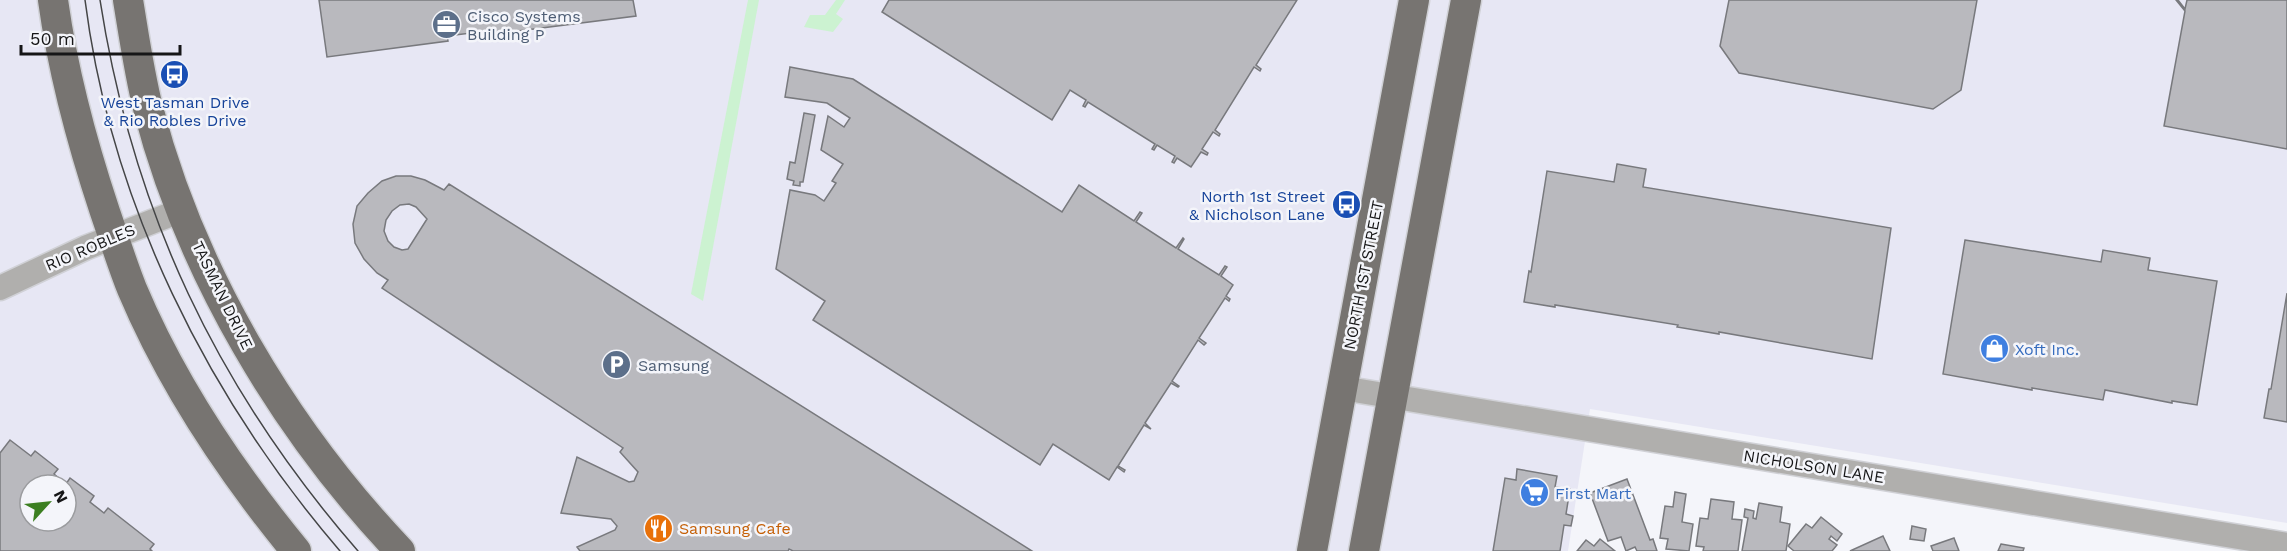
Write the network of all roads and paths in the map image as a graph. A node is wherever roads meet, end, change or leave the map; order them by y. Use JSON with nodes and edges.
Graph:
{"nodes":[{"id":1,"x":53,"y":0,"type":"edge"},
{"id":2,"x":128,"y":0,"type":"edge"},
{"id":3,"x":1414,"y":0,"type":"edge"},
{"id":4,"x":1466,"y":0,"type":"edge"},
{"id":5,"x":182,"y":210,"type":"junction"},
{"id":6,"x":114,"y":237,"type":"junction"},
{"id":7,"x":0,"y":288,"type":"edge"},
{"id":8,"x":1342,"y":388,"type":"junction"},
{"id":9,"x":1392,"y":396,"type":"junction"},
{"id":10,"x":2287,"y":545,"type":"edge"},
{"id":11,"x":296,"y":551,"type":"edge"},
{"id":12,"x":400,"y":551,"type":"edge"},
{"id":13,"x":1312,"y":551,"type":"edge"},
{"id":14,"x":1364,"y":551,"type":"edge"}],
"edges":[{"from":1,"to":6,"type":"main road"},
{"from":2,"to":5,"type":"main road","name":"TASMAN DRIVE"},
{"from":3,"to":8,"type":"main road","name":"NORTH 1ST STREET"},
{"from":4,"to":9,"type":"main road"},
{"from":5,"to":6,"type":"street","name":"RIO ROBLES"},
{"from":5,"to":12,"type":"main road","name":"TASMAN DRIVE"},
{"from":6,"to":7,"type":"street","name":"RIO ROBLES"},
{"from":6,"to":11,"type":"main road"},
{"from":8,"to":9,"type":"street","name":"NICHOLSON LANE"},
{"from":8,"to":13,"type":"main road","name":"NORTH 1ST STREET"},
{"from":9,"to":10,"type":"street","name":"NICHOLSON LANE"},
{"from":9,"to":14,"type":"main road"}]}
